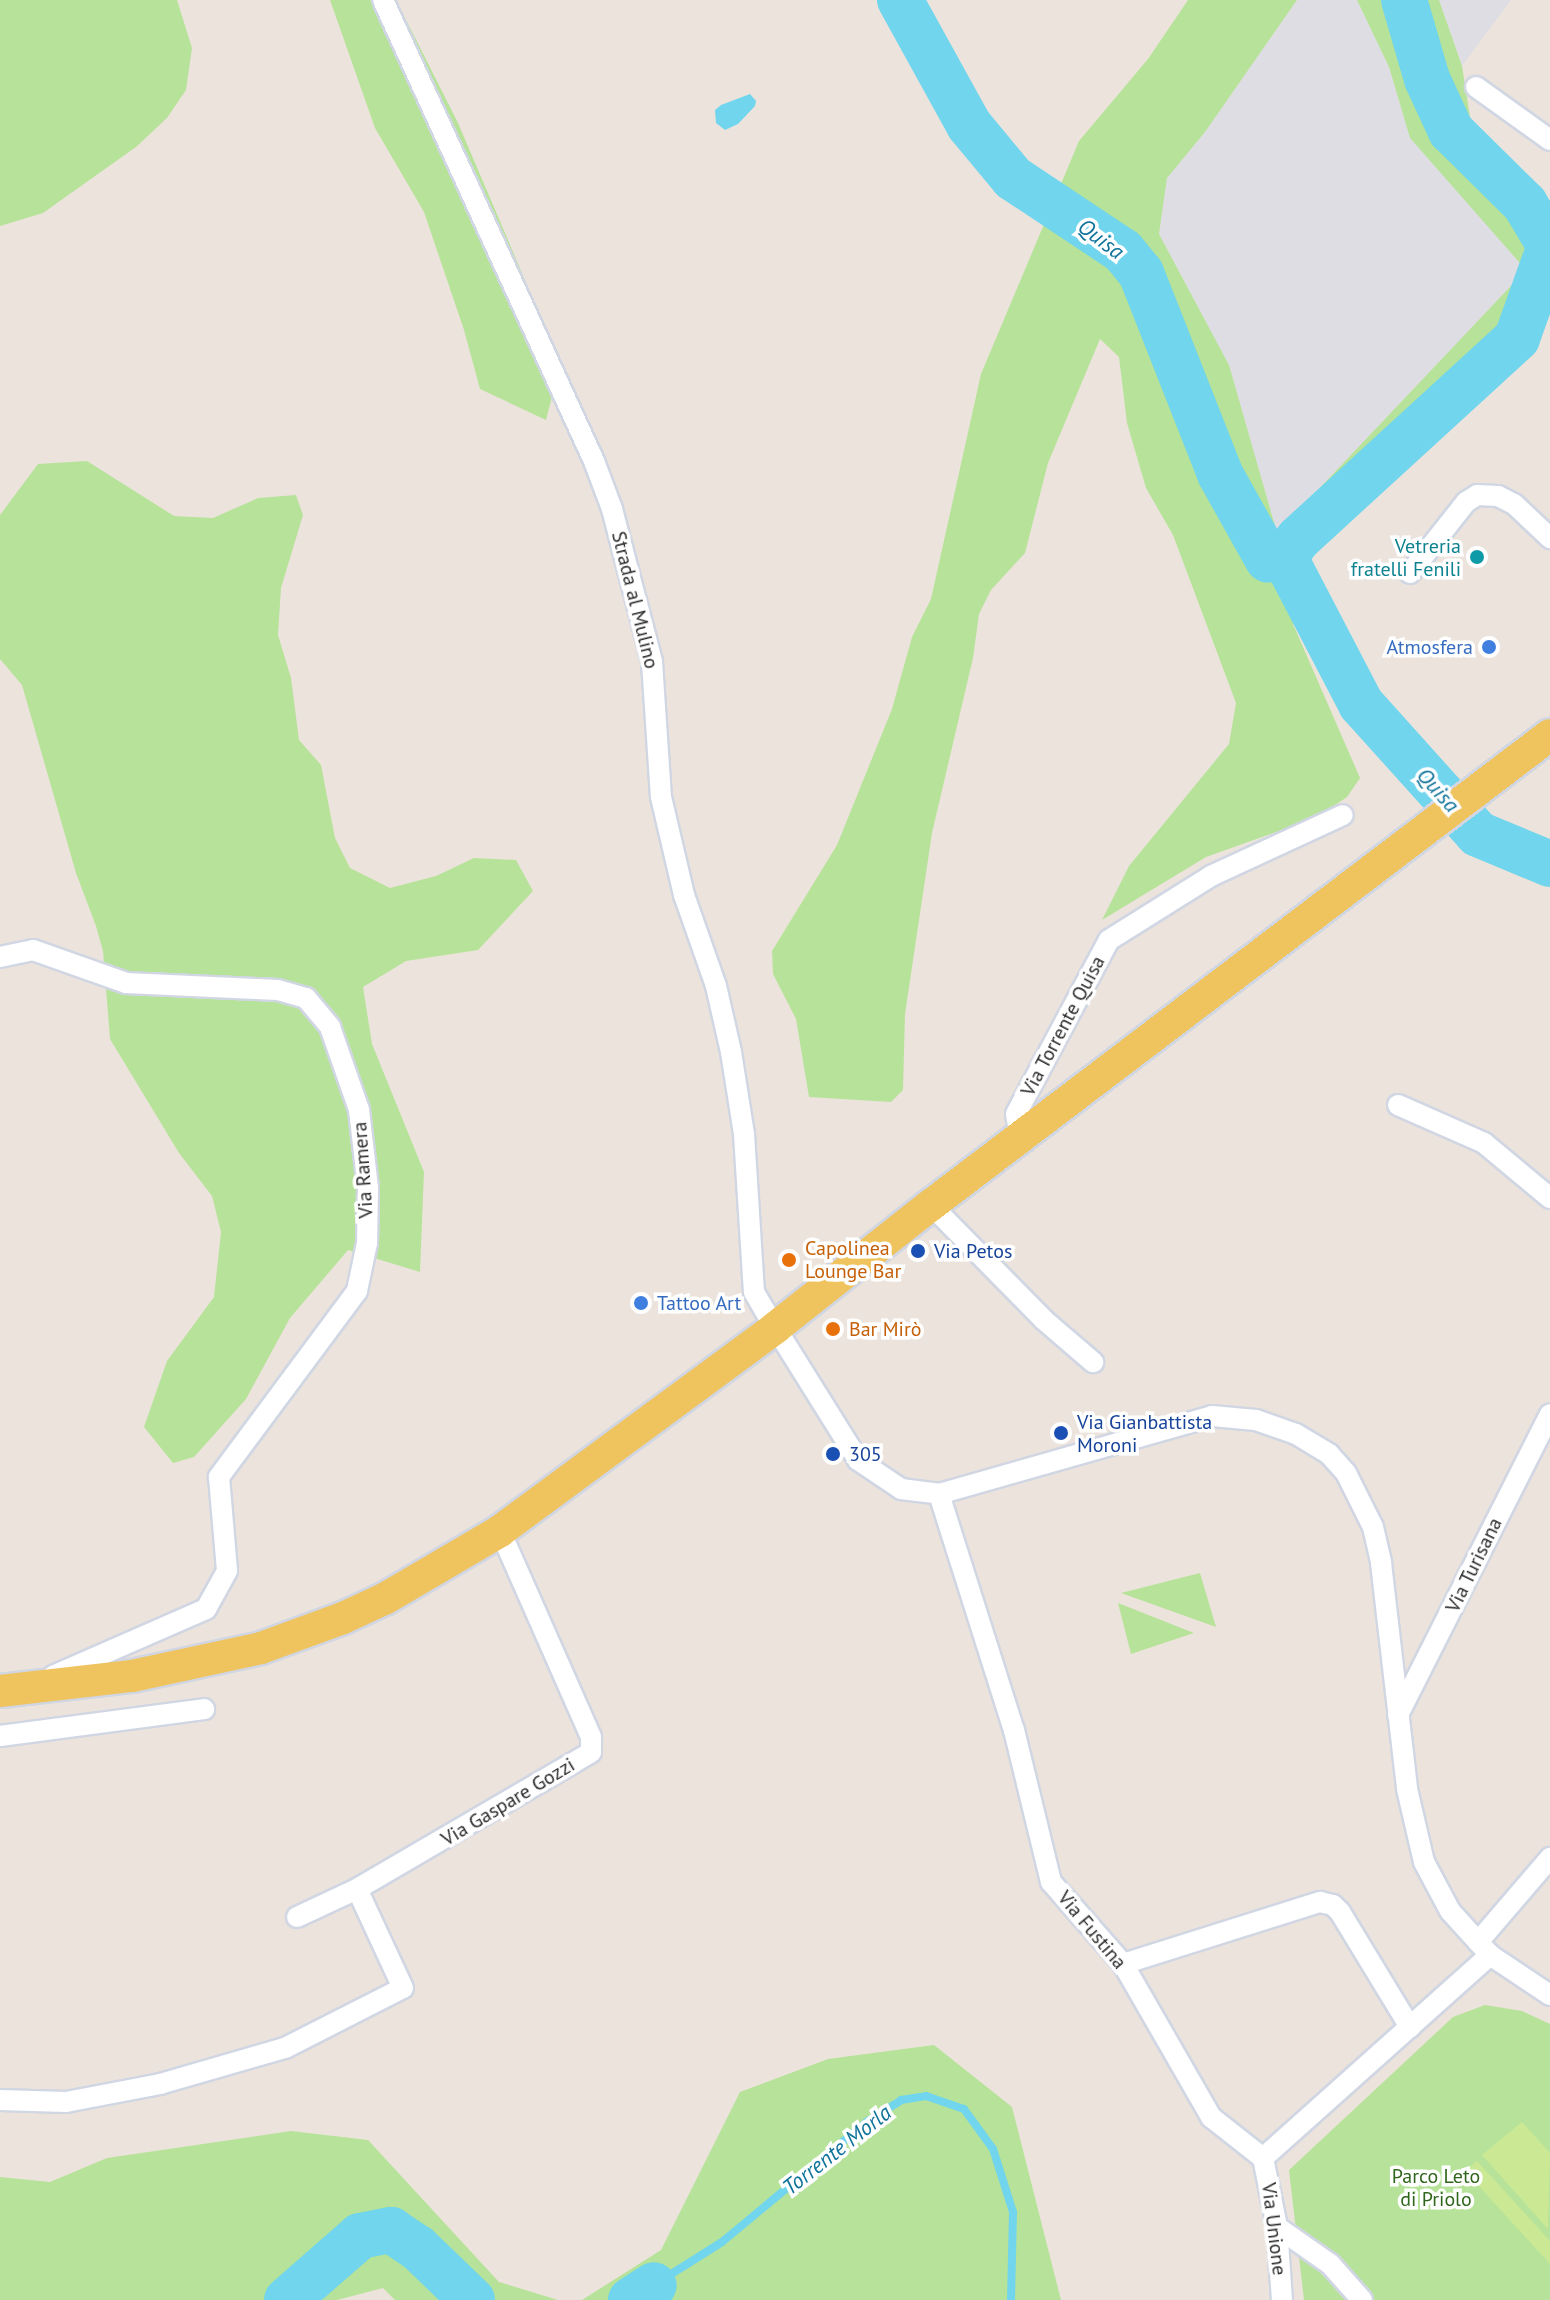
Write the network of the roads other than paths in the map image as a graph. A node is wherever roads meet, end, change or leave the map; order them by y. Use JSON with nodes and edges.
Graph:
{"nodes":[{"id":1,"x":383,"y":0,"type":"edge"},
{"id":2,"x":1476,"y":87,"type":"dead end"},
{"id":3,"x":1550,"y":140,"type":"edge"},
{"id":4,"x":1550,"y":538,"type":"edge"},
{"id":5,"x":1410,"y":573,"type":"dead end"},
{"id":6,"x":1550,"y":735,"type":"edge"},
{"id":7,"x":1343,"y":815,"type":"dead end"},
{"id":8,"x":0,"y":957,"type":"edge"},
{"id":9,"x":1398,"y":1105,"type":"dead end"},
{"id":10,"x":1020,"y":1137,"type":"junction"},
{"id":11,"x":1550,"y":1198,"type":"edge"},
{"id":12,"x":931,"y":1205,"type":"junction"},
{"id":13,"x":775,"y":1328,"type":"junction"},
{"id":14,"x":1093,"y":1362,"type":"dead end"},
{"id":15,"x":1550,"y":1414,"type":"edge"},
{"id":16,"x":939,"y":1494,"type":"junction"},
{"id":17,"x":500,"y":1531,"type":"junction"},
{"id":18,"x":12,"y":1690,"type":"edge"},
{"id":19,"x":204,"y":1709,"type":"dead end"},
{"id":20,"x":1398,"y":1715,"type":"junction"},
{"id":21,"x":0,"y":1736,"type":"edge"},
{"id":22,"x":1550,"y":1858,"type":"edge"},
{"id":23,"x":357,"y":1889,"type":"junction"},
{"id":24,"x":297,"y":1917,"type":"dead end"},
{"id":25,"x":1484,"y":1948,"type":"junction"},
{"id":26,"x":1123,"y":1964,"type":"junction"},
{"id":27,"x":1550,"y":1995,"type":"edge"},
{"id":28,"x":1410,"y":2027,"type":"junction"},
{"id":29,"x":0,"y":2100,"type":"edge"},
{"id":30,"x":1263,"y":2158,"type":"junction"},
{"id":31,"x":1277,"y":2227,"type":"junction"},
{"id":32,"x":1282,"y":2300,"type":"edge"},
{"id":33,"x":1362,"y":2300,"type":"edge"}],
"edges":[{"from":1,"to":13,"type":"street","name":"Strada al Mulino"},
{"from":2,"to":3,"type":"street"},
{"from":4,"to":5,"type":"street"},
{"from":6,"to":10,"type":"main road"},
{"from":7,"to":10,"type":"street","name":"Via Torrente Quisa"},
{"from":8,"to":18,"type":"street","name":"Via Ramera"},
{"from":9,"to":11,"type":"street"},
{"from":10,"to":12,"type":"main road"},
{"from":12,"to":13,"type":"main road"},
{"from":12,"to":14,"type":"street"},
{"from":13,"to":16,"type":"street"},
{"from":13,"to":17,"type":"main road","name":"Via Ramera"},
{"from":15,"to":20,"type":"street","name":"Via Turisana"},
{"from":16,"to":20,"type":"street"},
{"from":16,"to":26,"type":"street","name":"Via Fustina"},
{"from":17,"to":18,"type":"main road","name":"Via Ramera"},
{"from":17,"to":23,"type":"street","name":"Via Gaspare Gozzi"},
{"from":19,"to":21,"type":"street"},
{"from":20,"to":25,"type":"street"},
{"from":22,"to":25,"type":"street"},
{"from":23,"to":24,"type":"street","name":"Via Gaspare Gozzi"},
{"from":23,"to":29,"type":"street"},
{"from":25,"to":27,"type":"street"},
{"from":25,"to":28,"type":"street"},
{"from":26,"to":28,"type":"street"},
{"from":26,"to":30,"type":"street","name":"Via Fustina"},
{"from":28,"to":30,"type":"street"},
{"from":30,"to":31,"type":"street","name":"Via Unione"},
{"from":31,"to":32,"type":"street","name":"Via Unione"},
{"from":31,"to":33,"type":"street"}]}
